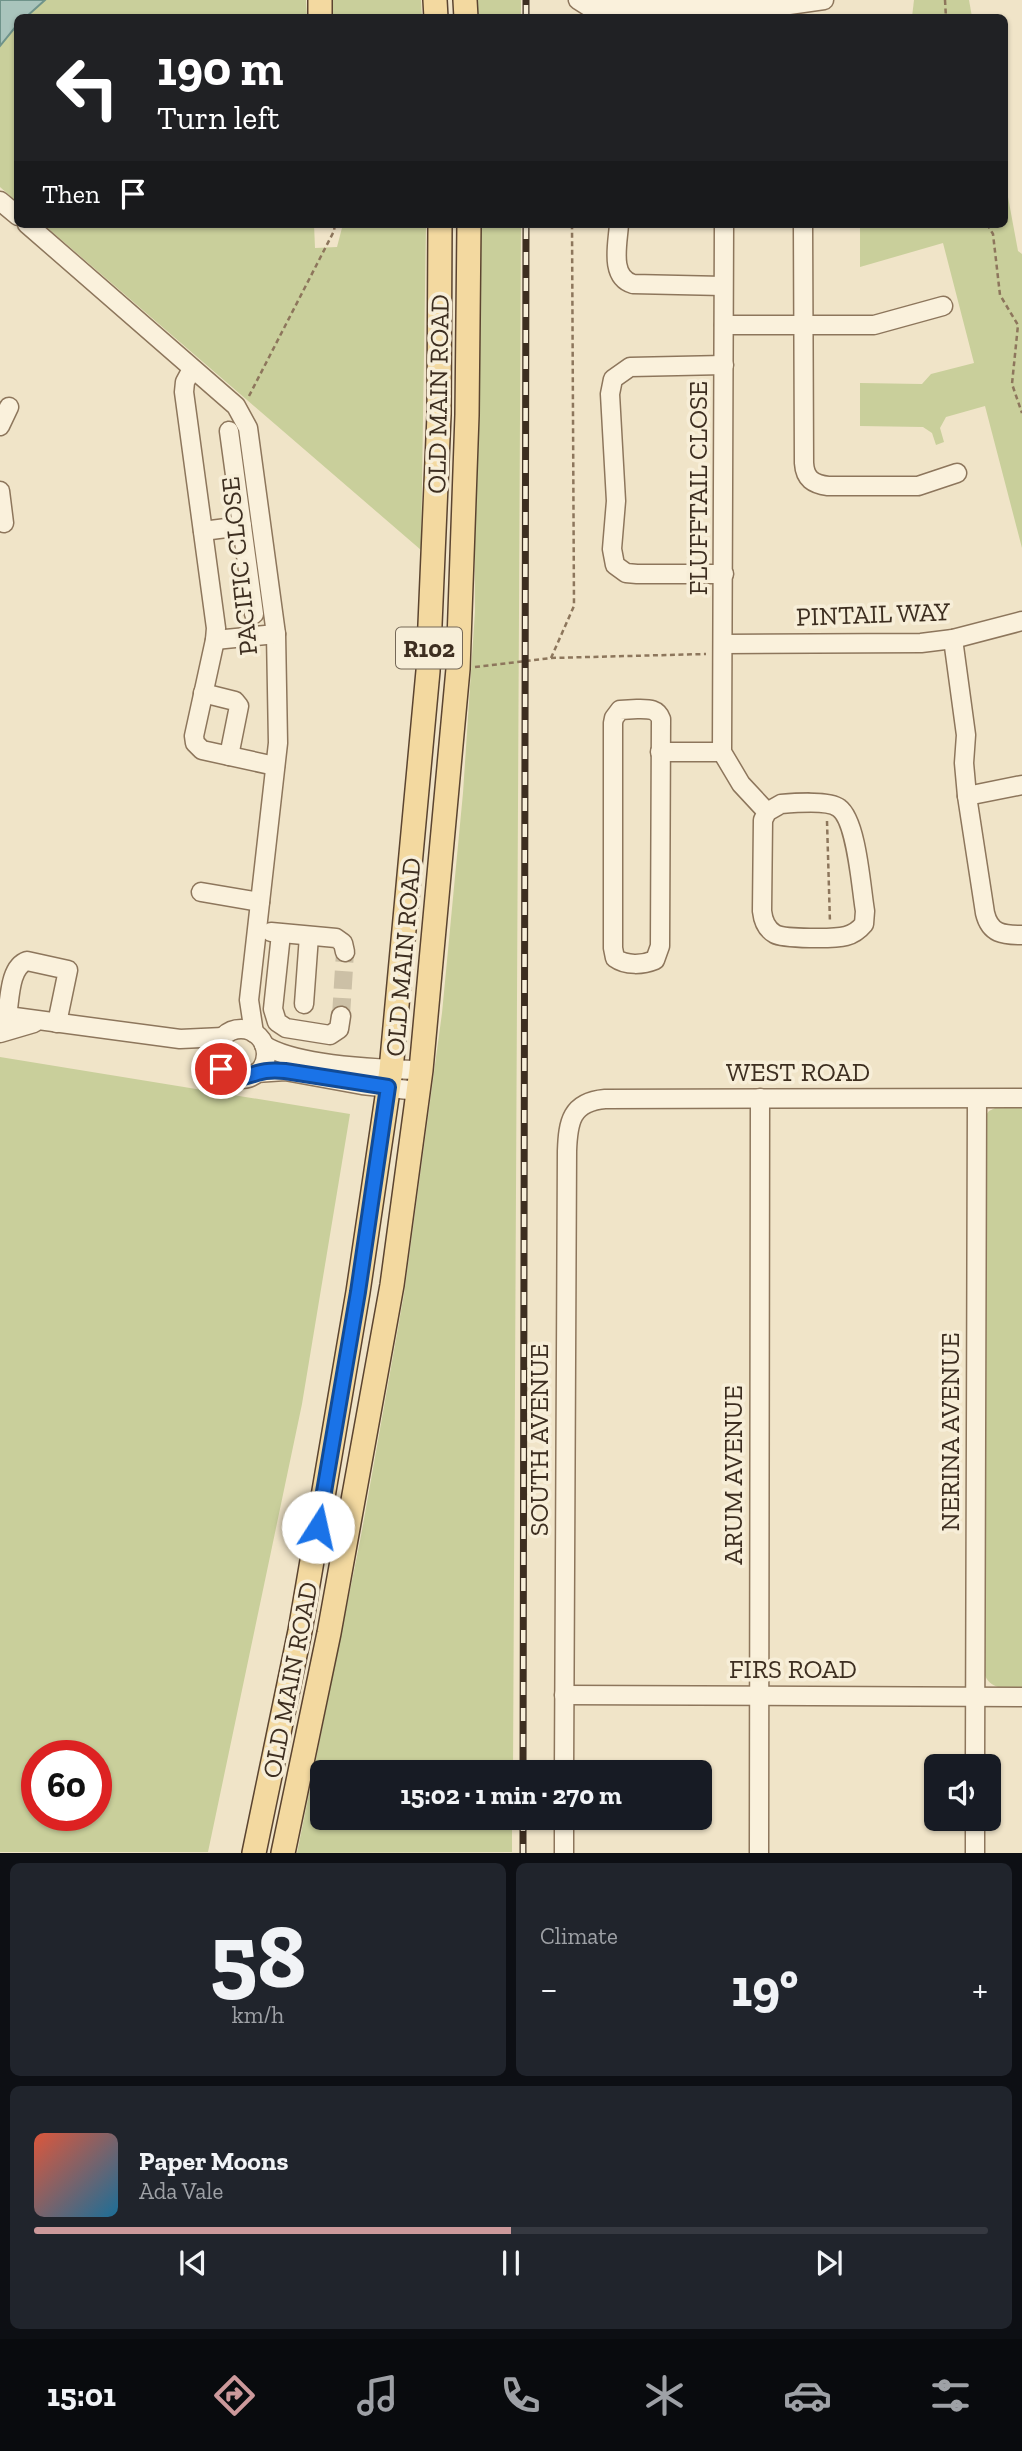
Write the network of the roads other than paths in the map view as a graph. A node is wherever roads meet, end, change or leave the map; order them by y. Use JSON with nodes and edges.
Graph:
{"nodes":[{"id":1,"x":578,"y":0,"type":"edge"},
{"id":2,"x":824,"y":0,"type":"edge"},
{"id":3,"x":622,"y":13,"type":"edge"},
{"id":4,"x":724,"y":13,"type":"edge"},
{"id":5,"x":0,"y":201,"type":"edge"},
{"id":6,"x":14,"y":213,"type":"edge"},
{"id":7,"x":32,"y":228,"type":"edge"},
{"id":8,"x":440,"y":228,"type":"edge"},
{"id":9,"x":469,"y":228,"type":"edge"},
{"id":10,"x":619,"y":228,"type":"edge"},
{"id":11,"x":724,"y":228,"type":"edge"},
{"id":12,"x":803,"y":228,"type":"edge"},
{"id":13,"x":723,"y":286,"type":"junction"},
{"id":14,"x":943,"y":306,"type":"dead end"},
{"id":15,"x":803,"y":325,"type":"junction"},
{"id":16,"x":724,"y":326,"type":"junction"},
{"id":17,"x":724,"y":365,"type":"junction"},
{"id":18,"x":192,"y":369,"type":"junction"},
{"id":19,"x":9,"y":407,"type":"dead end"},
{"id":20,"x":0,"y":426,"type":"edge"},
{"id":21,"x":229,"y":431,"type":"dead end"},
{"id":22,"x":957,"y":472,"type":"dead end"},
{"id":23,"x":0,"y":491,"type":"edge"},
{"id":24,"x":4,"y":523,"type":"dead end"},
{"id":25,"x":242,"y":526,"type":"junction"},
{"id":26,"x":203,"y":531,"type":"junction"},
{"id":27,"x":724,"y":574,"type":"junction"},
{"id":28,"x":254,"y":614,"type":"dead end"},
{"id":29,"x":1022,"y":621,"type":"edge"},
{"id":30,"x":276,"y":634,"type":"junction"},
{"id":31,"x":953,"y":639,"type":"junction"},
{"id":32,"x":215,"y":640,"type":"junction"},
{"id":33,"x":723,"y":649,"type":"junction"},
{"id":34,"x":203,"y":693,"type":"junction"},
{"id":35,"x":660,"y":752,"type":"junction"},
{"id":36,"x":722,"y":752,"type":"junction"},
{"id":37,"x":229,"y":756,"type":"junction"},
{"id":38,"x":275,"y":766,"type":"junction"},
{"id":39,"x":1022,"y":785,"type":"edge"},
{"id":40,"x":967,"y":796,"type":"junction"},
{"id":41,"x":767,"y":812,"type":"junction"},
{"id":42,"x":201,"y":892,"type":"dead end"},
{"id":43,"x":260,"y":902,"type":"junction"},
{"id":44,"x":257,"y":931,"type":"junction"},
{"id":45,"x":281,"y":933,"type":"junction"},
{"id":46,"x":1022,"y":935,"type":"edge"},
{"id":47,"x":309,"y":936,"type":"junction"},
{"id":48,"x":345,"y":951,"type":"dead end"},
{"id":49,"x":7,"y":969,"type":"edge"},
{"id":50,"x":249,"y":1000,"type":"junction"},
{"id":51,"x":304,"y":1004,"type":"dead end"},
{"id":52,"x":341,"y":1016,"type":"dead end"},
{"id":53,"x":2,"y":1022,"type":"edge"},
{"id":54,"x":49,"y":1022,"type":"junction"},
{"id":55,"x":228,"y":1034,"type":"junction"},
{"id":56,"x":180,"y":1039,"type":"junction"},
{"id":57,"x":259,"y":1039,"type":"junction"},
{"id":58,"x":218,"y":1061,"type":"junction"},
{"id":59,"x":256,"y":1073,"type":"junction"},
{"id":60,"x":389,"y":1078,"type":"junction"},
{"id":61,"x":419,"y":1080,"type":"junction"},
{"id":62,"x":760,"y":1098,"type":"junction"},
{"id":63,"x":1022,"y":1098,"type":"edge"},
{"id":64,"x":976,"y":1099,"type":"junction"},
{"id":65,"x":577,"y":1110,"type":"joint"},
{"id":66,"x":564,"y":1695,"type":"junction"},
{"id":67,"x":759,"y":1695,"type":"junction"},
{"id":68,"x":975,"y":1696,"type":"junction"},
{"id":69,"x":1022,"y":1696,"type":"edge"},
{"id":70,"x":975,"y":1754,"type":"edge"},
{"id":71,"x":564,"y":1760,"type":"edge"},
{"id":72,"x":564,"y":1830,"type":"edge"},
{"id":73,"x":975,"y":1831,"type":"edge"},
{"id":74,"x":254,"y":1853,"type":"edge"},
{"id":75,"x":284,"y":1853,"type":"edge"},
{"id":76,"x":564,"y":1853,"type":"edge"},
{"id":77,"x":759,"y":1853,"type":"edge"},
{"id":78,"x":975,"y":1853,"type":"edge"}],
"edges":[{"from":1,"to":3,"type":"street"},
{"from":2,"to":4,"type":"street"},
{"from":3,"to":4,"type":"street"},
{"from":5,"to":6,"type":"street"},
{"from":7,"to":18,"type":"street"},
{"from":8,"to":60,"type":"main road","name":"OLD MAIN ROAD","number":"R102"},
{"from":9,"to":61,"type":"main road","name":"OLD MAIN ROAD","number":"R102"},
{"from":10,"to":13,"type":"street"},
{"from":11,"to":13,"type":"street","name":"FLUFFTAIL CLOSE"},
{"from":12,"to":15,"type":"street"},
{"from":13,"to":16,"type":"street","name":"FLUFFTAIL CLOSE"},
{"from":14,"to":15,"type":"street"},
{"from":15,"to":16,"type":"street"},
{"from":15,"to":22,"type":"street"},
{"from":16,"to":17,"type":"street","name":"FLUFFTAIL CLOSE"},
{"from":17,"to":27,"type":"street","name":"FLUFFTAIL CLOSE"},
{"from":17,"to":27,"type":"street"},
{"from":18,"to":26,"type":"street"},
{"from":18,"to":30,"type":"street","name":"PACIFIC CLOSE"},
{"from":19,"to":20,"type":"street"},
{"from":21,"to":25,"type":"street"},
{"from":23,"to":24,"type":"street"},
{"from":25,"to":26,"type":"street"},
{"from":25,"to":28,"type":"street"},
{"from":26,"to":32,"type":"street"},
{"from":27,"to":33,"type":"street","name":"FLUFFTAIL CLOSE"},
{"from":29,"to":31,"type":"street","name":"PINTAIL WAY"},
{"from":30,"to":32,"type":"street"},
{"from":30,"to":38,"type":"street","name":"PACIFIC CLOSE"},
{"from":31,"to":33,"type":"street","name":"PINTAIL WAY"},
{"from":31,"to":40,"type":"street"},
{"from":32,"to":34,"type":"street"},
{"from":33,"to":36,"type":"street","name":"FLUFFTAIL CLOSE"},
{"from":34,"to":37,"type":"street"},
{"from":34,"to":37,"type":"street"},
{"from":35,"to":35,"type":"street"},
{"from":35,"to":36,"type":"street"},
{"from":36,"to":41,"type":"street"},
{"from":37,"to":38,"type":"street"},
{"from":38,"to":43,"type":"street","name":"PACIFIC CLOSE"},
{"from":39,"to":40,"type":"street"},
{"from":40,"to":46,"type":"street"},
{"from":41,"to":41,"type":"street"},
{"from":42,"to":43,"type":"street"},
{"from":43,"to":44,"type":"street","name":"PACIFIC CLOSE"},
{"from":44,"to":45,"type":"street"},
{"from":44,"to":50,"type":"street","name":"PACIFIC CLOSE"},
{"from":45,"to":47,"type":"street"},
{"from":45,"to":52,"type":"street"},
{"from":47,"to":48,"type":"street"},
{"from":47,"to":51,"type":"street"},
{"from":49,"to":53,"type":"street"},
{"from":49,"to":54,"type":"street"},
{"from":50,"to":55,"type":"street"},
{"from":50,"to":57,"type":"street"},
{"from":53,"to":54,"type":"street"},
{"from":54,"to":56,"type":"street"},
{"from":55,"to":56,"type":"street"},
{"from":55,"to":57,"type":"street"},
{"from":55,"to":58,"type":"street"},
{"from":56,"to":58,"type":"street"},
{"from":57,"to":59,"type":"street"},
{"from":57,"to":60,"type":"street"},
{"from":58,"to":59,"type":"street"},
{"from":59,"to":60,"type":"street"},
{"from":60,"to":61,"type":"street"},
{"from":60,"to":74,"type":"main road","name":"OLD MAIN ROAD","number":"R102"},
{"from":61,"to":75,"type":"main road","name":"OLD MAIN ROAD","number":"R102"},
{"from":62,"to":64,"type":"street","name":"WEST ROAD"},
{"from":62,"to":65,"type":"street","name":"WEST ROAD"},
{"from":62,"to":67,"type":"street","name":"ARUM AVENUE"},
{"from":63,"to":64,"type":"street","name":"WEST ROAD"},
{"from":64,"to":68,"type":"street","name":"NERINA AVENUE"},
{"from":65,"to":66,"type":"street","name":"SOUTH AVENUE"},
{"from":66,"to":67,"type":"street","name":"FIRS ROAD"},
{"from":66,"to":71,"type":"street","name":"SOUTH AVENUE"},
{"from":67,"to":68,"type":"street","name":"FIRS ROAD"},
{"from":67,"to":77,"type":"street","name":"ARUM AVENUE"},
{"from":68,"to":69,"type":"street","name":"FIRS ROAD"},
{"from":68,"to":70,"type":"street","name":"NERINA AVENUE"},
{"from":72,"to":76,"type":"street"},
{"from":73,"to":78,"type":"street"}]}
